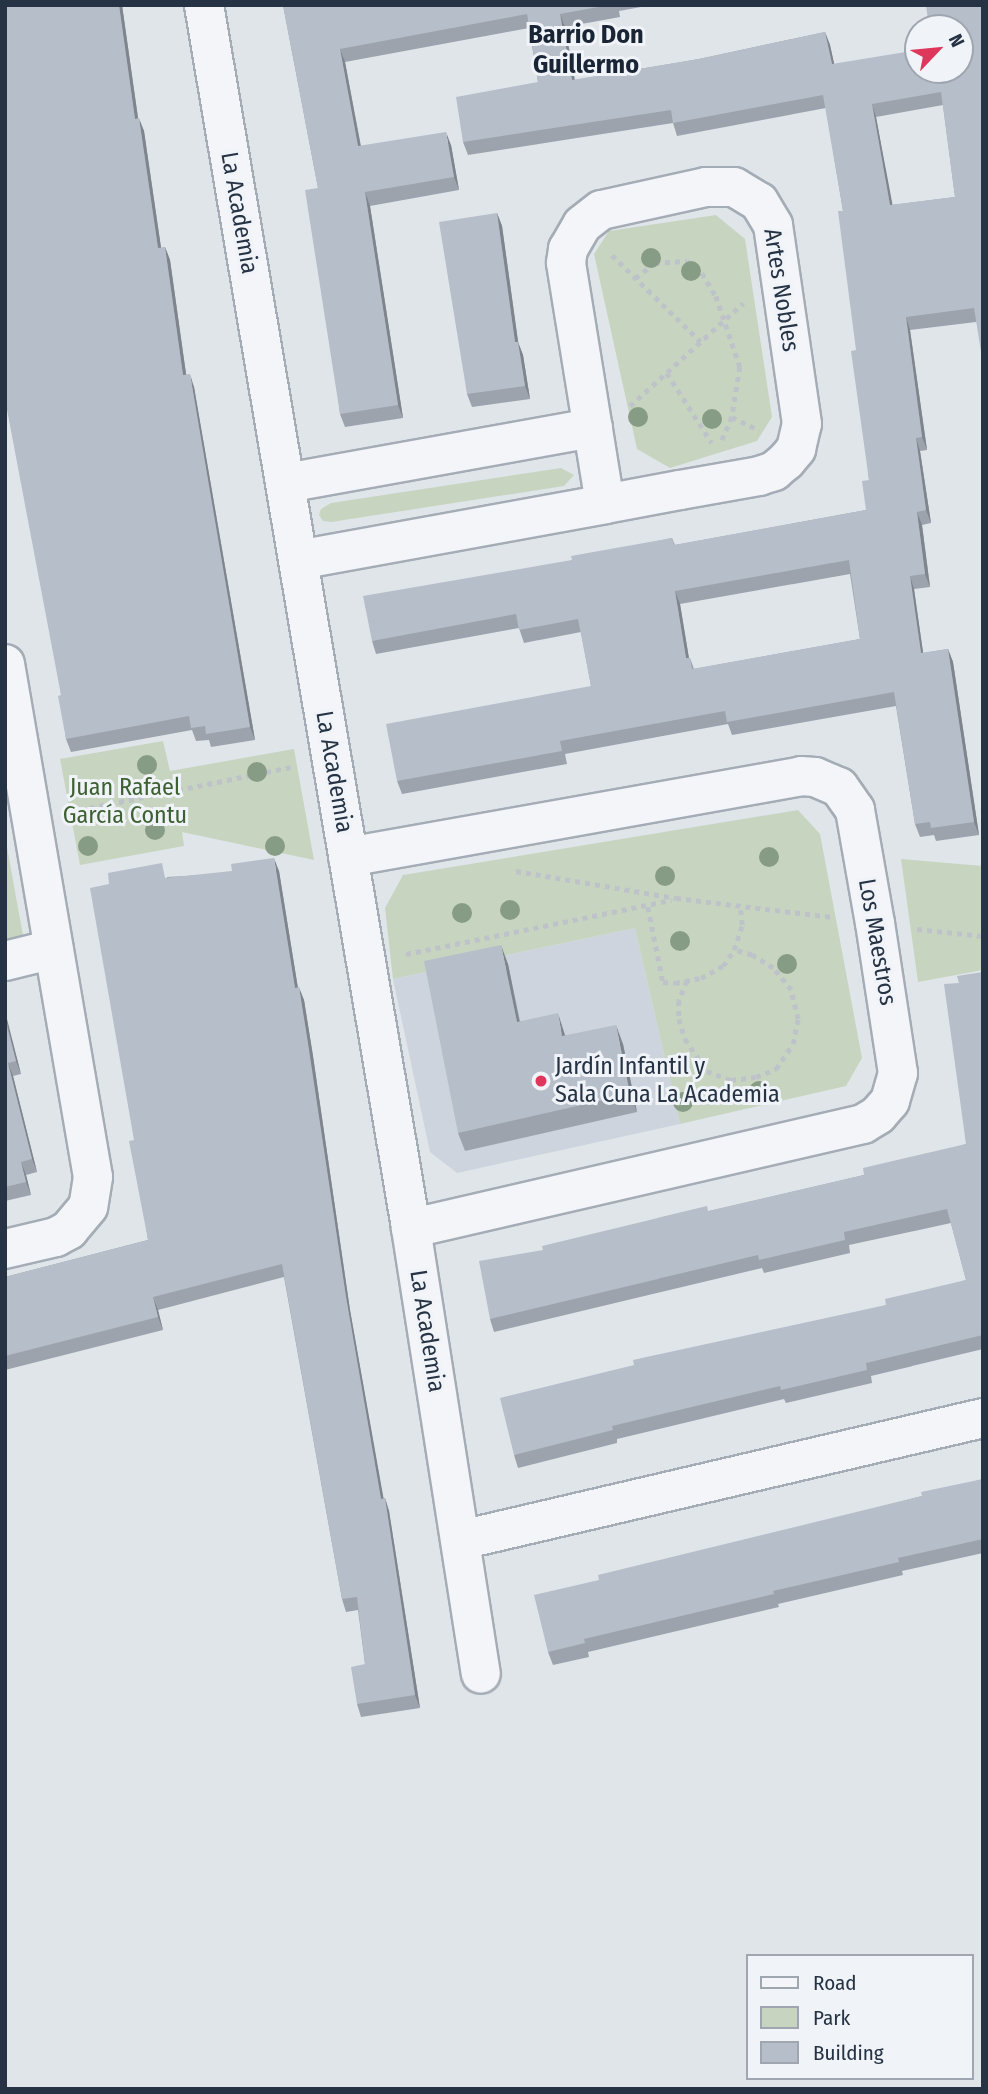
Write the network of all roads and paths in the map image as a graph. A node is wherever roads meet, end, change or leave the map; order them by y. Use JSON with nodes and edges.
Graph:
{"nodes":[{"id":1,"x":204,"y":5,"type":"edge"},
{"id":2,"x":582,"y":225,"type":"junction"},
{"id":3,"x":780,"y":270,"type":"junction"},
{"id":4,"x":635,"y":278,"type":"junction"},
{"id":5,"x":726,"y":319,"type":"junction"},
{"id":6,"x":701,"y":342,"type":"junction"},
{"id":7,"x":667,"y":373,"type":"junction"},
{"id":8,"x":594,"y":434,"type":"junction"},
{"id":9,"x":286,"y":483,"type":"junction"},
{"id":10,"x":605,"y":504,"type":"junction"},
{"id":11,"x":298,"y":560,"type":"junction"},
{"id":12,"x":5,"y":664,"type":"edge"},
{"id":13,"x":332,"y":758,"type":"junction"},
{"id":14,"x":32,"y":819,"type":"junction"},
{"id":15,"x":348,"y":857,"type":"junction"},
{"id":16,"x":504,"y":869,"type":"dead end"},
{"id":17,"x":676,"y":898,"type":"junction"},
{"id":18,"x":740,"y":905,"type":"junction"},
{"id":19,"x":648,"y":907,"type":"junction"},
{"id":20,"x":875,"y":923,"type":"junction"},
{"id":21,"x":983,"y":936,"type":"edge"},
{"id":22,"x":54,"y":949,"type":"junction"},
{"id":23,"x":734,"y":950,"type":"junction"},
{"id":24,"x":5,"y":961,"type":"edge"},
{"id":25,"x":366,"y":962,"type":"junction"},
{"id":26,"x":687,"y":981,"type":"junction"},
{"id":27,"x":411,"y":1228,"type":"junction"},
{"id":28,"x":5,"y":1249,"type":"edge"},
{"id":29,"x":983,"y":1418,"type":"edge"},
{"id":30,"x":461,"y":1540,"type":"junction"},
{"id":31,"x":481,"y":1674,"type":"dead end"}],
"edges":[{"from":1,"to":9,"type":"street","name":"La Academia"},
{"from":2,"to":3,"type":"street","name":"Artes Nobles"},
{"from":2,"to":4,"type":"path"},
{"from":2,"to":8,"type":"street"},
{"from":3,"to":5,"type":"path"},
{"from":3,"to":10,"type":"street","name":"Artes Nobles"},
{"from":4,"to":5,"type":"path"},
{"from":4,"to":6,"type":"path"},
{"from":5,"to":6,"type":"path"},
{"from":5,"to":7,"type":"path"},
{"from":6,"to":7,"type":"path"},
{"from":7,"to":8,"type":"path"},
{"from":8,"to":9,"type":"street"},
{"from":8,"to":10,"type":"street"},
{"from":9,"to":11,"type":"street","name":"La Academia"},
{"from":10,"to":11,"type":"street","name":"Artes Nobles"},
{"from":11,"to":13,"type":"street","name":"La Academia"},
{"from":12,"to":14,"type":"street"},
{"from":13,"to":14,"type":"path"},
{"from":13,"to":15,"type":"street","name":"La Academia"},
{"from":14,"to":22,"type":"street"},
{"from":15,"to":20,"type":"street","name":"Los Maestros"},
{"from":15,"to":25,"type":"street","name":"La Academia"},
{"from":16,"to":17,"type":"path"},
{"from":17,"to":18,"type":"path"},
{"from":17,"to":19,"type":"path"},
{"from":18,"to":20,"type":"path"},
{"from":18,"to":23,"type":"path"},
{"from":19,"to":25,"type":"path"},
{"from":19,"to":26,"type":"path"},
{"from":20,"to":21,"type":"path"},
{"from":20,"to":27,"type":"street","name":"Los Maestros"},
{"from":22,"to":24,"type":"street"},
{"from":22,"to":28,"type":"street"},
{"from":23,"to":26,"type":"path"},
{"from":23,"to":26,"type":"path"},
{"from":25,"to":27,"type":"street","name":"La Academia"},
{"from":27,"to":30,"type":"street","name":"La Academia"},
{"from":29,"to":30,"type":"street"},
{"from":30,"to":31,"type":"street","name":"La Academia"}]}
